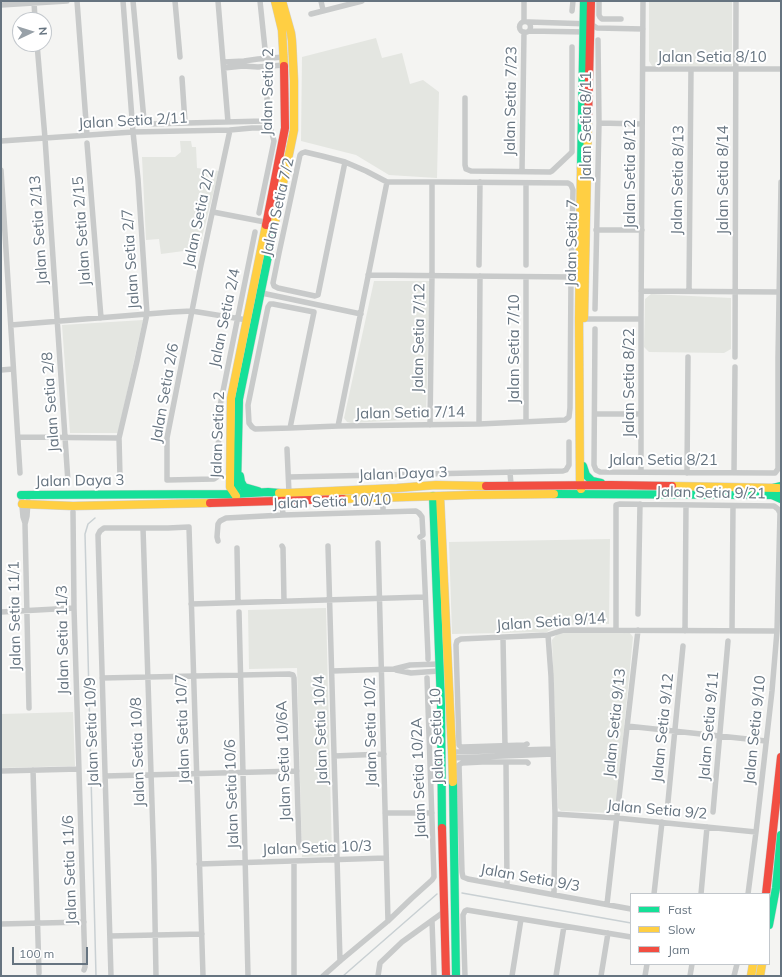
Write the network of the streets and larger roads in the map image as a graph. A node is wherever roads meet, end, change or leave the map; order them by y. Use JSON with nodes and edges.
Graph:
{"nodes":[{"id":1,"x":67,"y":1,"type":"edge"},
{"id":2,"x":77,"y":1,"type":"edge"},
{"id":3,"x":123,"y":1,"type":"edge"},
{"id":4,"x":134,"y":1,"type":"edge"},
{"id":5,"x":175,"y":1,"type":"edge"},
{"id":6,"x":218,"y":1,"type":"edge"},
{"id":7,"x":260,"y":1,"type":"edge"},
{"id":8,"x":275,"y":1,"type":"edge"},
{"id":9,"x":282,"y":1,"type":"edge"},
{"id":10,"x":321,"y":1,"type":"edge"},
{"id":11,"x":362,"y":1,"type":"edge"},
{"id":12,"x":524,"y":1,"type":"edge"},
{"id":13,"x":573,"y":1,"type":"edge"},
{"id":14,"x":584,"y":1,"type":"edge"},
{"id":15,"x":591,"y":1,"type":"edge"},
{"id":16,"x":599,"y":1,"type":"edge"},
{"id":17,"x":643,"y":1,"type":"edge"},
{"id":18,"x":736,"y":1,"type":"edge"},
{"id":19,"x":34,"y":2,"type":"edge"},
{"id":20,"x":1,"y":5,"type":"edge"},
{"id":21,"x":323,"y":10,"type":"junction"},
{"id":22,"x":572,"y":11,"type":"dead end"},
{"id":23,"x":35,"y":12,"type":"edge"},
{"id":24,"x":311,"y":14,"type":"dead end"},
{"id":25,"x":621,"y":19,"type":"dead end"},
{"id":26,"x":526,"y":22,"type":"junction"},
{"id":27,"x":569,"y":23,"type":"junction"},
{"id":28,"x":589,"y":28,"type":"junction"},
{"id":29,"x":643,"y":29,"type":"junction"},
{"id":30,"x":527,"y":32,"type":"junction"},
{"id":31,"x":569,"y":32,"type":"junction"},
{"id":32,"x":598,"y":40,"type":"dead end"},
{"id":33,"x":292,"y":41,"type":"junction"},
{"id":34,"x":572,"y":48,"type":"dead end"},
{"id":35,"x":265,"y":49,"type":"dead end"},
{"id":36,"x":38,"y":52,"type":"edge"},
{"id":37,"x":180,"y":58,"type":"dead end"},
{"id":38,"x":265,"y":58,"type":"junction"},
{"id":39,"x":285,"y":61,"type":"junction"},
{"id":40,"x":224,"y":65,"type":"junction"},
{"id":41,"x":265,"y":67,"type":"junction"},
{"id":42,"x":643,"y":69,"type":"junction"},
{"id":43,"x":691,"y":69,"type":"junction"},
{"id":44,"x":736,"y":69,"type":"junction"},
{"id":45,"x":781,"y":69,"type":"edge"},
{"id":46,"x":182,"y":78,"type":"dead end"},
{"id":47,"x":266,"y":80,"type":"dead end"},
{"id":48,"x":294,"y":81,"type":"junction"},
{"id":49,"x":465,"y":98,"type":"dead end"},
{"id":50,"x":228,"y":122,"type":"junction"},
{"id":51,"x":185,"y":123,"type":"junction"},
{"id":52,"x":599,"y":123,"type":"junction"},
{"id":53,"x":642,"y":124,"type":"junction"},
{"id":54,"x":230,"y":130,"type":"junction"},
{"id":55,"x":133,"y":132,"type":"junction"},
{"id":56,"x":87,"y":135,"type":"junction"},
{"id":57,"x":45,"y":138,"type":"junction"},
{"id":58,"x":1,"y":141,"type":"edge"},
{"id":59,"x":88,"y":143,"type":"dead end"},
{"id":60,"x":345,"y":162,"type":"junction"},
{"id":61,"x":1,"y":170,"type":"edge"},
{"id":62,"x":522,"y":171,"type":"junction"},
{"id":63,"x":387,"y":182,"type":"junction"},
{"id":64,"x":432,"y":182,"type":"junction"},
{"id":65,"x":480,"y":182,"type":"junction"},
{"id":66,"x":781,"y":182,"type":"edge"},
{"id":67,"x":526,"y":183,"type":"junction"},
{"id":68,"x":213,"y":212,"type":"junction"},
{"id":69,"x":259,"y":212,"type":"dead end"},
{"id":70,"x":270,"y":223,"type":"junction"},
{"id":71,"x":596,"y":230,"type":"junction"},
{"id":72,"x":642,"y":230,"type":"junction"},
{"id":73,"x":256,"y":232,"type":"dead end"},
{"id":74,"x":479,"y":265,"type":"dead end"},
{"id":75,"x":526,"y":265,"type":"dead end"},
{"id":76,"x":368,"y":275,"type":"junction"},
{"id":77,"x":432,"y":276,"type":"junction"},
{"id":78,"x":480,"y":276,"type":"junction"},
{"id":79,"x":526,"y":277,"type":"junction"},
{"id":80,"x":571,"y":277,"type":"junction"},
{"id":81,"x":256,"y":291,"type":"junction"},
{"id":82,"x":641,"y":291,"type":"junction"},
{"id":83,"x":689,"y":292,"type":"junction"},
{"id":84,"x":735,"y":292,"type":"junction"},
{"id":85,"x":779,"y":292,"type":"junction"},
{"id":86,"x":595,"y":309,"type":"dead end"},
{"id":87,"x":192,"y":311,"type":"junction"},
{"id":88,"x":147,"y":314,"type":"junction"},
{"id":89,"x":360,"y":314,"type":"junction"},
{"id":90,"x":101,"y":318,"type":"junction"},
{"id":91,"x":237,"y":319,"type":"junction"},
{"id":92,"x":582,"y":319,"type":"junction"},
{"id":93,"x":641,"y":319,"type":"junction"},
{"id":94,"x":247,"y":320,"type":"junction"},
{"id":95,"x":57,"y":321,"type":"junction"},
{"id":96,"x":11,"y":325,"type":"junction"},
{"id":97,"x":595,"y":329,"type":"dead end"},
{"id":98,"x":688,"y":357,"type":"dead end"},
{"id":99,"x":735,"y":358,"type":"dead end"},
{"id":100,"x":735,"y":367,"type":"dead end"},
{"id":101,"x":13,"y":369,"type":"junction"},
{"id":102,"x":1,"y":370,"type":"edge"},
{"id":103,"x":595,"y":414,"type":"junction"},
{"id":104,"x":641,"y":414,"type":"junction"},
{"id":105,"x":526,"y":422,"type":"junction"},
{"id":106,"x":479,"y":424,"type":"junction"},
{"id":107,"x":430,"y":425,"type":"junction"},
{"id":108,"x":338,"y":426,"type":"junction"},
{"id":109,"x":290,"y":428,"type":"junction"},
{"id":110,"x":18,"y":437,"type":"junction"},
{"id":111,"x":65,"y":437,"type":"junction"},
{"id":112,"x":119,"y":438,"type":"junction"},
{"id":113,"x":234,"y":441,"type":"junction"},
{"id":114,"x":569,"y":442,"type":"dead end"},
{"id":115,"x":287,"y":449,"type":"dead end"},
{"id":116,"x":581,"y":466,"type":"junction"},
{"id":117,"x":510,"y":472,"type":"junction"},
{"id":118,"x":641,"y":472,"type":"junction"},
{"id":119,"x":20,"y":473,"type":"dead end"},
{"id":120,"x":687,"y":473,"type":"junction"},
{"id":121,"x":734,"y":473,"type":"junction"},
{"id":122,"x":120,"y":477,"type":"dead end"},
{"id":123,"x":289,"y":477,"type":"junction"},
{"id":124,"x":167,"y":480,"type":"joint"},
{"id":125,"x":68,"y":482,"type":"dead end"},
{"id":126,"x":511,"y":485,"type":"junction"},
{"id":127,"x":554,"y":485,"type":"junction"},
{"id":128,"x":474,"y":486,"type":"junction"},
{"id":129,"x":611,"y":486,"type":"junction"},
{"id":130,"x":582,"y":487,"type":"junction"},
{"id":131,"x":397,"y":488,"type":"junction"},
{"id":132,"x":777,"y":489,"type":"edge"},
{"id":133,"x":268,"y":492,"type":"junction"},
{"id":134,"x":289,"y":493,"type":"junction"},
{"id":135,"x":176,"y":494,"type":"junction"},
{"id":136,"x":234,"y":494,"type":"junction"},
{"id":137,"x":563,"y":494,"type":"junction"},
{"id":138,"x":24,"y":495,"type":"joint"},
{"id":139,"x":436,"y":495,"type":"junction"},
{"id":140,"x":471,"y":495,"type":"junction"},
{"id":141,"x":602,"y":495,"type":"junction"},
{"id":142,"x":781,"y":496,"type":"edge"},
{"id":143,"x":383,"y":497,"type":"junction"},
{"id":144,"x":410,"y":497,"type":"junction"},
{"id":145,"x":781,"y":499,"type":"edge"},
{"id":146,"x":282,"y":501,"type":"junction"},
{"id":147,"x":176,"y":503,"type":"junction"},
{"id":148,"x":640,"y":504,"type":"junction"},
{"id":149,"x":25,"y":505,"type":"junction"},
{"id":150,"x":686,"y":505,"type":"junction"},
{"id":151,"x":733,"y":506,"type":"junction"},
{"id":152,"x":73,"y":512,"type":"dead end"},
{"id":153,"x":383,"y":512,"type":"junction"},
{"id":154,"x":283,"y":515,"type":"junction"},
{"id":155,"x":437,"y":519,"type":"junction"},
{"id":156,"x":143,"y":528,"type":"junction"},
{"id":157,"x":218,"y":541,"type":"dead end"},
{"id":158,"x":378,"y":542,"type":"dead end"},
{"id":159,"x":282,"y":546,"type":"dead end"},
{"id":160,"x":328,"y":546,"type":"dead end"},
{"id":161,"x":237,"y":548,"type":"dead end"},
{"id":162,"x":425,"y":597,"type":"junction"},
{"id":163,"x":380,"y":598,"type":"junction"},
{"id":164,"x":330,"y":600,"type":"junction"},
{"id":165,"x":284,"y":601,"type":"junction"},
{"id":166,"x":238,"y":602,"type":"junction"},
{"id":167,"x":191,"y":604,"type":"junction"},
{"id":168,"x":74,"y":608,"type":"junction"},
{"id":169,"x":27,"y":611,"type":"junction"},
{"id":170,"x":1,"y":612,"type":"edge"},
{"id":171,"x":239,"y":612,"type":"dead end"},
{"id":172,"x":638,"y":614,"type":"dead end"},
{"id":173,"x":446,"y":621,"type":"junction"},
{"id":174,"x":616,"y":630,"type":"junction"},
{"id":175,"x":638,"y":630,"type":"junction"},
{"id":176,"x":685,"y":630,"type":"junction"},
{"id":177,"x":732,"y":630,"type":"junction"},
{"id":178,"x":777,"y":630,"type":"junction"},
{"id":179,"x":548,"y":635,"type":"junction"},
{"id":180,"x":503,"y":638,"type":"junction"},
{"id":181,"x":728,"y":641,"type":"dead end"},
{"id":182,"x":683,"y":646,"type":"dead end"},
{"id":183,"x":428,"y":659,"type":"dead end"},
{"id":184,"x":440,"y":667,"type":"junction"},
{"id":185,"x":382,"y":669,"type":"junction"},
{"id":186,"x":332,"y":670,"type":"junction"},
{"id":187,"x":240,"y":675,"type":"junction"},
{"id":188,"x":194,"y":676,"type":"junction"},
{"id":189,"x":148,"y":677,"type":"junction"},
{"id":190,"x":102,"y":678,"type":"junction"},
{"id":191,"x":427,"y":678,"type":"dead end"},
{"id":192,"x":441,"y":704,"type":"junction"},
{"id":193,"x":30,"y":708,"type":"dead end"},
{"id":194,"x":450,"y":709,"type":"junction"},
{"id":195,"x":627,"y":726,"type":"junction"},
{"id":196,"x":674,"y":731,"type":"junction"},
{"id":197,"x":720,"y":736,"type":"junction"},
{"id":198,"x":766,"y":741,"type":"junction"},
{"id":199,"x":528,"y":744,"type":"dead end"},
{"id":200,"x":505,"y":746,"type":"junction"},
{"id":201,"x":553,"y":752,"type":"junction"},
{"id":202,"x":384,"y":754,"type":"junction"},
{"id":203,"x":450,"y":755,"type":"junction"},
{"id":204,"x":334,"y":756,"type":"junction"},
{"id":205,"x":781,"y":757,"type":"edge"},
{"id":206,"x":506,"y":762,"type":"junction"},
{"id":207,"x":528,"y":763,"type":"dead end"},
{"id":208,"x":79,"y":768,"type":"junction"},
{"id":209,"x":33,"y":770,"type":"junction"},
{"id":210,"x":1,"y":771,"type":"edge"},
{"id":211,"x":297,"y":771,"type":"junction"},
{"id":212,"x":243,"y":772,"type":"junction"},
{"id":213,"x":197,"y":773,"type":"junction"},
{"id":214,"x":151,"y":775,"type":"junction"},
{"id":215,"x":105,"y":776,"type":"junction"},
{"id":216,"x":442,"y":802,"type":"junction"},
{"id":217,"x":667,"y":812,"type":"dead end"},
{"id":218,"x":712,"y":812,"type":"dead end"},
{"id":219,"x":385,"y":813,"type":"junction"},
{"id":220,"x":432,"y":813,"type":"junction"},
{"id":221,"x":555,"y":814,"type":"junction"},
{"id":222,"x":617,"y":818,"type":"junction"},
{"id":223,"x":662,"y":822,"type":"junction"},
{"id":224,"x":707,"y":827,"type":"junction"},
{"id":225,"x":756,"y":832,"type":"junction"},
{"id":226,"x":781,"y":835,"type":"edge"},
{"id":227,"x":299,"y":847,"type":"dead end"},
{"id":228,"x":386,"y":858,"type":"junction"},
{"id":229,"x":337,"y":859,"type":"junction"},
{"id":230,"x":294,"y":861,"type":"junction"},
{"id":231,"x":245,"y":862,"type":"junction"},
{"id":232,"x":200,"y":864,"type":"junction"},
{"id":233,"x":507,"y":886,"type":"junction"},
{"id":234,"x":654,"y":893,"type":"edge"},
{"id":235,"x":701,"y":893,"type":"edge"},
{"id":236,"x":748,"y":893,"type":"edge"},
{"id":237,"x":766,"y":893,"type":"edge"},
{"id":238,"x":554,"y":895,"type":"junction"},
{"id":239,"x":607,"y":904,"type":"junction"},
{"id":240,"x":630,"y":909,"type":"edge"},
{"id":241,"x":445,"y":911,"type":"junction"},
{"id":242,"x":521,"y":919,"type":"junction"},
{"id":243,"x":770,"y":920,"type":"edge"},
{"id":244,"x":388,"y":921,"type":"junction"},
{"id":245,"x":432,"y":921,"type":"junction"},
{"id":246,"x":84,"y":922,"type":"junction"},
{"id":247,"x":37,"y":923,"type":"junction"},
{"id":248,"x":1,"y":924,"type":"edge"},
{"id":249,"x":564,"y":926,"type":"junction"},
{"id":250,"x":608,"y":933,"type":"junction"},
{"id":251,"x":202,"y":934,"type":"junction"},
{"id":252,"x":155,"y":935,"type":"junction"},
{"id":253,"x":110,"y":936,"type":"junction"},
{"id":254,"x":630,"y":937,"type":"edge"},
{"id":255,"x":340,"y":961,"type":"junction"},
{"id":256,"x":647,"y":965,"type":"edge"},
{"id":257,"x":692,"y":965,"type":"edge"},
{"id":258,"x":737,"y":965,"type":"edge"},
{"id":259,"x":753,"y":965,"type":"edge"},
{"id":260,"x":762,"y":965,"type":"edge"},
{"id":261,"x":84,"y":970,"type":"dead end"},
{"id":262,"x":39,"y":973,"type":"dead end"},
{"id":263,"x":111,"y":976,"type":"edge"},
{"id":264,"x":156,"y":976,"type":"edge"},
{"id":265,"x":203,"y":976,"type":"edge"},
{"id":266,"x":248,"y":976,"type":"edge"},
{"id":267,"x":294,"y":976,"type":"edge"},
{"id":268,"x":323,"y":976,"type":"edge"},
{"id":269,"x":378,"y":976,"type":"edge"},
{"id":270,"x":434,"y":976,"type":"edge"},
{"id":271,"x":446,"y":976,"type":"edge"},
{"id":272,"x":456,"y":976,"type":"edge"},
{"id":273,"x":465,"y":976,"type":"edge"},
{"id":274,"x":512,"y":976,"type":"edge"},
{"id":275,"x":556,"y":976,"type":"edge"},
{"id":276,"x":601,"y":976,"type":"edge"},
{"id":277,"x":645,"y":976,"type":"edge"},
{"id":278,"x":690,"y":976,"type":"edge"},
{"id":279,"x":734,"y":976,"type":"edge"},
{"id":280,"x":751,"y":976,"type":"edge"},
{"id":281,"x":760,"y":976,"type":"edge"}],
"edges":[{"from":1,"to":19,"type":"street"},
{"from":2,"to":56,"type":"street"},
{"from":3,"to":55,"type":"street","name":"Jalan Setia 2/7"},
{"from":4,"to":51,"type":"street"},
{"from":5,"to":37,"type":"street"},
{"from":6,"to":40,"type":"street"},
{"from":7,"to":35,"type":"street"},
{"from":8,"to":39,"type":"street","name":"Jalan Setia 2"},
{"from":9,"to":33,"type":"street","name":"Jalan Setia 2"},
{"from":10,"to":21,"type":"street"},
{"from":11,"to":21,"type":"street"},
{"from":12,"to":26,"type":"street"},
{"from":13,"to":22,"type":"street"},
{"from":14,"to":28,"type":"street","name":"Jalan Setia 7"},
{"from":15,"to":28,"type":"street","name":"Jalan Setia 7"},
{"from":16,"to":25,"type":"street"},
{"from":17,"to":29,"type":"street","name":"Jalan Setia 8/12"},
{"from":18,"to":44,"type":"street","name":"Jalan Setia 8/14"},
{"from":19,"to":20,"type":"street"},
{"from":19,"to":23,"type":"street"},
{"from":21,"to":24,"type":"street"},
{"from":26,"to":27,"type":"street"},
{"from":26,"to":30,"type":"street"},
{"from":26,"to":30,"type":"street"},
{"from":27,"to":28,"type":"street"},
{"from":27,"to":31,"type":"street"},
{"from":28,"to":29,"type":"street"},
{"from":28,"to":31,"type":"street"},
{"from":28,"to":92,"type":"street","name":"Jalan Setia 7"},
{"from":29,"to":42,"type":"street","name":"Jalan Setia 8/12"},
{"from":30,"to":31,"type":"street"},
{"from":30,"to":62,"type":"street","name":"Jalan Setia 7/23"},
{"from":32,"to":52,"type":"street","name":"Jalan Setia 8/11"},
{"from":33,"to":39,"type":"street"},
{"from":33,"to":48,"type":"street","name":"Jalan Setia 2"},
{"from":34,"to":62,"type":"street"},
{"from":36,"to":57,"type":"street","name":"Jalan Setia 2/13"},
{"from":38,"to":39,"type":"street"},
{"from":38,"to":40,"type":"street"},
{"from":38,"to":41,"type":"street"},
{"from":39,"to":41,"type":"street"},
{"from":39,"to":48,"type":"street"},
{"from":39,"to":70,"type":"street","name":"Jalan Setia 2"},
{"from":40,"to":41,"type":"street"},
{"from":40,"to":50,"type":"street"},
{"from":42,"to":43,"type":"street","name":"Jalan Setia 8/10"},
{"from":42,"to":53,"type":"street","name":"Jalan Setia 8/12"},
{"from":43,"to":44,"type":"street","name":"Jalan Setia 8/10"},
{"from":43,"to":83,"type":"street","name":"Jalan Setia 8/13"},
{"from":44,"to":45,"type":"street","name":"Jalan Setia 8/10"},
{"from":44,"to":84,"type":"street","name":"Jalan Setia 8/14"},
{"from":46,"to":51,"type":"street"},
{"from":47,"to":50,"type":"street"},
{"from":48,"to":70,"type":"street","name":"Jalan Setia 2"},
{"from":49,"to":62,"type":"street"},
{"from":50,"to":51,"type":"street"},
{"from":52,"to":53,"type":"street"},
{"from":52,"to":71,"type":"street","name":"Jalan Setia 8/11"},
{"from":53,"to":72,"type":"street","name":"Jalan Setia 8/12"},
{"from":54,"to":55,"type":"street","name":"Jalan Setia 2/11"},
{"from":54,"to":68,"type":"street","name":"Jalan Setia 2/2"},
{"from":54,"to":69,"type":"street","name":"Jalan Setia 2/11"},
{"from":55,"to":56,"type":"street","name":"Jalan Setia 2/11"},
{"from":55,"to":88,"type":"street","name":"Jalan Setia 2/7"},
{"from":56,"to":57,"type":"street","name":"Jalan Setia 2/11"},
{"from":57,"to":58,"type":"street","name":"Jalan Setia 2/11"},
{"from":57,"to":95,"type":"street","name":"Jalan Setia 2/13"},
{"from":59,"to":90,"type":"street","name":"Jalan Setia 2/15"},
{"from":60,"to":60,"type":"street","name":"Jalan Setia 7/2"},
{"from":60,"to":63,"type":"street","name":"Jalan Setia 7/2"},
{"from":61,"to":96,"type":"street"},
{"from":63,"to":64,"type":"street"},
{"from":63,"to":76,"type":"street"},
{"from":64,"to":65,"type":"street"},
{"from":64,"to":77,"type":"street","name":"Jalan Setia 7/12"},
{"from":65,"to":67,"type":"street"},
{"from":65,"to":74,"type":"street"},
{"from":66,"to":85,"type":"street"},
{"from":67,"to":75,"type":"street"},
{"from":67,"to":80,"type":"street"},
{"from":68,"to":70,"type":"street"},
{"from":68,"to":87,"type":"street","name":"Jalan Setia 2/2"},
{"from":70,"to":81,"type":"street","name":"Jalan Setia 2"},
{"from":71,"to":72,"type":"street"},
{"from":71,"to":86,"type":"street","name":"Jalan Setia 8/11"},
{"from":72,"to":82,"type":"street","name":"Jalan Setia 8/12"},
{"from":73,"to":91,"type":"street","name":"Jalan Setia 2/4"},
{"from":76,"to":77,"type":"street"},
{"from":76,"to":89,"type":"street"},
{"from":77,"to":78,"type":"street"},
{"from":77,"to":107,"type":"street","name":"Jalan Setia 7/12"},
{"from":78,"to":79,"type":"street"},
{"from":78,"to":106,"type":"street"},
{"from":79,"to":80,"type":"street"},
{"from":79,"to":105,"type":"street","name":"Jalan Setia 7/10"},
{"from":80,"to":105,"type":"street","name":"Jalan Setia 7/14"},
{"from":81,"to":89,"type":"street"},
{"from":81,"to":94,"type":"street","name":"Jalan Setia 2"},
{"from":81,"to":113,"type":"street","name":"Jalan Setia 2"},
{"from":82,"to":83,"type":"street"},
{"from":82,"to":93,"type":"street","name":"Jalan Setia 8/12"},
{"from":83,"to":84,"type":"street"},
{"from":84,"to":85,"type":"street"},
{"from":84,"to":99,"type":"street","name":"Jalan Setia 8/14"},
{"from":85,"to":121,"type":"street","name":"Jalan Setia 8/21"},
{"from":87,"to":88,"type":"street"},
{"from":87,"to":91,"type":"street"},
{"from":87,"to":124,"type":"street","name":"Jalan Setia 2/6"},
{"from":88,"to":90,"type":"street"},
{"from":88,"to":112,"type":"street","name":"Jalan Setia 2/7"},
{"from":89,"to":108,"type":"street"},
{"from":90,"to":95,"type":"street"},
{"from":91,"to":94,"type":"street"},
{"from":91,"to":124,"type":"street","name":"Jalan Setia 2/4"},
{"from":92,"to":93,"type":"street"},
{"from":92,"to":116,"type":"street","name":"Jalan Setia 7"},
{"from":93,"to":104,"type":"street","name":"Jalan Setia 8/22"},
{"from":94,"to":113,"type":"street","name":"Jalan Setia 2"},
{"from":95,"to":96,"type":"street"},
{"from":95,"to":111,"type":"street","name":"Jalan Setia 2/8"},
{"from":96,"to":101,"type":"street"},
{"from":97,"to":103,"type":"street","name":"Jalan Setia 8/21"},
{"from":98,"to":120,"type":"street"},
{"from":100,"to":121,"type":"street"},
{"from":101,"to":102,"type":"street"},
{"from":101,"to":110,"type":"street"},
{"from":103,"to":104,"type":"street"},
{"from":103,"to":118,"type":"street","name":"Jalan Setia 8/21"},
{"from":104,"to":118,"type":"street","name":"Jalan Setia 8/22"},
{"from":105,"to":106,"type":"street","name":"Jalan Setia 7/14"},
{"from":106,"to":107,"type":"street","name":"Jalan Setia 7/14"},
{"from":107,"to":108,"type":"street","name":"Jalan Setia 7/14"},
{"from":108,"to":109,"type":"street","name":"Jalan Setia 7/14"},
{"from":109,"to":109,"type":"street","name":"Jalan Setia 7/14"},
{"from":110,"to":111,"type":"street"},
{"from":110,"to":119,"type":"street"},
{"from":111,"to":112,"type":"street"},
{"from":111,"to":125,"type":"street","name":"Jalan Setia 2/8"},
{"from":112,"to":122,"type":"street","name":"Jalan Setia 2/7"},
{"from":113,"to":133,"type":"street"},
{"from":113,"to":135,"type":"street"},
{"from":113,"to":136,"type":"street","name":"Jalan Setia 2"},
{"from":114,"to":117,"type":"street"},
{"from":115,"to":123,"type":"street"},
{"from":116,"to":127,"type":"street"},
{"from":116,"to":129,"type":"street"},
{"from":116,"to":130,"type":"street","name":"Jalan Setia 7"},
{"from":117,"to":123,"type":"street"},
{"from":117,"to":126,"type":"street"},
{"from":118,"to":120,"type":"street","name":"Jalan Setia 8/21"},
{"from":120,"to":121,"type":"street","name":"Jalan Setia 8/21"},
{"from":123,"to":134,"type":"street"},
{"from":126,"to":127,"type":"street","name":"Jalan Daya 3"},
{"from":126,"to":128,"type":"street","name":"Jalan Daya 3"},
{"from":127,"to":130,"type":"street","name":"Jalan Daya 3"},
{"from":128,"to":131,"type":"street","name":"Jalan Daya 3"},
{"from":128,"to":139,"type":"street"},
{"from":129,"to":130,"type":"street","name":"Jalan Daya 3"},
{"from":129,"to":132,"type":"street","name":"Jalan Daya 3"},
{"from":130,"to":137,"type":"street"},
{"from":130,"to":141,"type":"street"},
{"from":131,"to":134,"type":"street","name":"Jalan Daya 3"},
{"from":131,"to":139,"type":"street"},
{"from":132,"to":141,"type":"street","name":"Jalan Daya 3"},
{"from":132,"to":142,"type":"street","name":"Jalan Daya 3"},
{"from":132,"to":145,"type":"street"},
{"from":133,"to":134,"type":"street","name":"Jalan Daya 3"},
{"from":133,"to":136,"type":"street","name":"Jalan Daya 3"},
{"from":135,"to":136,"type":"street","name":"Jalan Daya 3"},
{"from":135,"to":138,"type":"street","name":"Jalan Daya 3"},
{"from":136,"to":146,"type":"street"},
{"from":136,"to":147,"type":"street"},
{"from":137,"to":140,"type":"street","name":"Jalan Daya 3"},
{"from":137,"to":141,"type":"street","name":"Jalan Daya 3"},
{"from":138,"to":149,"type":"street","name":"Jalan Setia 11/1"},
{"from":139,"to":140,"type":"street","name":"Jalan Daya 3"},
{"from":139,"to":144,"type":"street","name":"Jalan Daya 3"},
{"from":139,"to":155,"type":"street","name":"Jalan Setia 10"},
{"from":140,"to":155,"type":"street"},
{"from":143,"to":144,"type":"street","name":"Jalan Daya 3"},
{"from":143,"to":146,"type":"street","name":"Jalan Daya 3"},
{"from":143,"to":153,"type":"street"},
{"from":144,"to":155,"type":"street"},
{"from":146,"to":147,"type":"street","name":"Jalan Daya 3"},
{"from":146,"to":154,"type":"street"},
{"from":147,"to":149,"type":"street","name":"Jalan Daya 3"},
{"from":148,"to":150,"type":"street","name":"Jalan Setia 9/21"},
{"from":148,"to":172,"type":"street"},
{"from":148,"to":174,"type":"street","name":"Jalan Setia 9/21"},
{"from":149,"to":169,"type":"street","name":"Jalan Setia 11/1"},
{"from":150,"to":151,"type":"street","name":"Jalan Setia 9/21"},
{"from":150,"to":176,"type":"street"},
{"from":151,"to":177,"type":"street"},
{"from":151,"to":178,"type":"street","name":"Jalan Setia 9/21"},
{"from":152,"to":168,"type":"street","name":"Jalan Setia 11/3"},
{"from":153,"to":154,"type":"street","name":"Jalan Setia 10/10"},
{"from":153,"to":162,"type":"street","name":"Jalan Setia 10/10"},
{"from":154,"to":157,"type":"street","name":"Jalan Setia 10/10"},
{"from":155,"to":173,"type":"street","name":"Jalan Setia 10"},
{"from":155,"to":184,"type":"street","name":"Jalan Setia 10"},
{"from":156,"to":167,"type":"street","name":"Jalan Setia 10/7"},
{"from":156,"to":189,"type":"street","name":"Jalan Setia 10/8"},
{"from":156,"to":190,"type":"street","name":"Jalan Setia 10/9"},
{"from":158,"to":163,"type":"street","name":"Jalan Setia 10/2"},
{"from":159,"to":165,"type":"street"},
{"from":160,"to":164,"type":"street","name":"Jalan Setia 10/4"},
{"from":161,"to":166,"type":"street"},
{"from":162,"to":163,"type":"street"},
{"from":162,"to":183,"type":"street"},
{"from":163,"to":164,"type":"street"},
{"from":163,"to":185,"type":"street","name":"Jalan Setia 10/2"},
{"from":164,"to":165,"type":"street"},
{"from":164,"to":186,"type":"street","name":"Jalan Setia 10/4"},
{"from":165,"to":166,"type":"street"},
{"from":166,"to":167,"type":"street"},
{"from":167,"to":188,"type":"street","name":"Jalan Setia 10/7"},
{"from":168,"to":169,"type":"street"},
{"from":168,"to":208,"type":"street","name":"Jalan Setia 11/3"},
{"from":169,"to":170,"type":"street"},
{"from":169,"to":193,"type":"street","name":"Jalan Setia 11/1"},
{"from":171,"to":187,"type":"street","name":"Jalan Setia 10/6"},
{"from":173,"to":184,"type":"street"},
{"from":173,"to":194,"type":"street","name":"Jalan Setia 10"},
{"from":174,"to":175,"type":"street","name":"Jalan Setia 9/14"},
{"from":174,"to":179,"type":"street","name":"Jalan Setia 9/14"},
{"from":175,"to":176,"type":"street","name":"Jalan Setia 9/14"},
{"from":175,"to":195,"type":"street","name":"Jalan Setia 9/13"},
{"from":176,"to":177,"type":"street","name":"Jalan Setia 9/14"},
{"from":177,"to":178,"type":"street","name":"Jalan Setia 9/14"},
{"from":178,"to":198,"type":"street","name":"Jalan Setia 9/10"},
{"from":179,"to":180,"type":"street","name":"Jalan Setia 9/14"},
{"from":179,"to":201,"type":"street"},
{"from":180,"to":200,"type":"street"},
{"from":180,"to":200,"type":"street","name":"Jalan Setia 9/14"},
{"from":181,"to":197,"type":"street","name":"Jalan Setia 9/11"},
{"from":182,"to":196,"type":"street","name":"Jalan Setia 9/12"},
{"from":184,"to":185,"type":"street"},
{"from":184,"to":192,"type":"street","name":"Jalan Setia 10"},
{"from":184,"to":194,"type":"street"},
{"from":185,"to":186,"type":"street"},
{"from":185,"to":202,"type":"street","name":"Jalan Setia 10/2"},
{"from":186,"to":204,"type":"street","name":"Jalan Setia 10/4"},
{"from":187,"to":188,"type":"street"},
{"from":187,"to":211,"type":"street","name":"Jalan Setia 10/6A"},
{"from":187,"to":212,"type":"street","name":"Jalan Setia 10/6"},
{"from":188,"to":189,"type":"street"},
{"from":188,"to":213,"type":"street","name":"Jalan Setia 10/7"},
{"from":189,"to":190,"type":"street"},
{"from":189,"to":214,"type":"street","name":"Jalan Setia 10/8"},
{"from":190,"to":215,"type":"street","name":"Jalan Setia 10/9"},
{"from":191,"to":220,"type":"street","name":"Jalan Setia 10/2A"},
{"from":192,"to":203,"type":"street"},
{"from":192,"to":216,"type":"street","name":"Jalan Setia 10"},
{"from":194,"to":203,"type":"street","name":"Jalan Setia 10"},
{"from":195,"to":196,"type":"street"},
{"from":195,"to":222,"type":"street","name":"Jalan Setia 9/13"},
{"from":196,"to":197,"type":"street"},
{"from":196,"to":217,"type":"street","name":"Jalan Setia 9/12"},
{"from":197,"to":198,"type":"street"},
{"from":197,"to":218,"type":"street","name":"Jalan Setia 9/11"},
{"from":198,"to":225,"type":"street","name":"Jalan Setia 9/10"},
{"from":199,"to":200,"type":"street"},
{"from":201,"to":203,"type":"street"},
{"from":201,"to":221,"type":"street"},
{"from":202,"to":204,"type":"street"},
{"from":202,"to":219,"type":"street","name":"Jalan Setia 10/2"},
{"from":203,"to":216,"type":"street"},
{"from":203,"to":272,"type":"street","name":"Jalan Setia 10"},
{"from":204,"to":229,"type":"street","name":"Jalan Setia 10/4"},
{"from":205,"to":237,"type":"street"},
{"from":206,"to":207,"type":"street"},
{"from":206,"to":233,"type":"street"},
{"from":206,"to":233,"type":"street","name":"Jalan Setia 9/3"},
{"from":208,"to":209,"type":"street"},
{"from":208,"to":246,"type":"street","name":"Jalan Setia 11/6"},
{"from":209,"to":210,"type":"street"},
{"from":209,"to":247,"type":"street"},
{"from":211,"to":212,"type":"street"},
{"from":211,"to":227,"type":"street","name":"Jalan Setia 10/6A"},
{"from":212,"to":213,"type":"street"},
{"from":212,"to":231,"type":"street","name":"Jalan Setia 10/6"},
{"from":213,"to":214,"type":"street"},
{"from":213,"to":232,"type":"street","name":"Jalan Setia 10/7"},
{"from":214,"to":215,"type":"street"},
{"from":214,"to":252,"type":"street","name":"Jalan Setia 10/8"},
{"from":215,"to":253,"type":"street","name":"Jalan Setia 10/9"},
{"from":216,"to":241,"type":"street","name":"Jalan Setia 10"},
{"from":219,"to":220,"type":"street"},
{"from":219,"to":228,"type":"street","name":"Jalan Setia 10/2"},
{"from":220,"to":244,"type":"street","name":"Jalan Setia 10/2A"},
{"from":221,"to":222,"type":"street","name":"Jalan Setia 9/2"},
{"from":221,"to":238,"type":"street"},
{"from":222,"to":223,"type":"street","name":"Jalan Setia 9/2"},
{"from":222,"to":239,"type":"street","name":"Jalan Setia 9/13"},
{"from":223,"to":224,"type":"street","name":"Jalan Setia 9/2"},
{"from":223,"to":234,"type":"street"},
{"from":224,"to":225,"type":"street","name":"Jalan Setia 9/2"},
{"from":224,"to":235,"type":"street"},
{"from":225,"to":236,"type":"street","name":"Jalan Setia 9/10"},
{"from":226,"to":243,"type":"street"},
{"from":228,"to":229,"type":"street","name":"Jalan Setia 10/3"},
{"from":228,"to":244,"type":"street","name":"Jalan Setia 10/2"},
{"from":229,"to":230,"type":"street","name":"Jalan Setia 10/3"},
{"from":229,"to":255,"type":"street","name":"Jalan Setia 10/4"},
{"from":230,"to":231,"type":"street","name":"Jalan Setia 10/3"},
{"from":230,"to":267,"type":"street"},
{"from":231,"to":232,"type":"street","name":"Jalan Setia 10/3"},
{"from":231,"to":266,"type":"street","name":"Jalan Setia 10/6"},
{"from":232,"to":251,"type":"street","name":"Jalan Setia 10/7"},
{"from":233,"to":238,"type":"street","name":"Jalan Setia 9/3"},
{"from":238,"to":239,"type":"street","name":"Jalan Setia 9/3"},
{"from":239,"to":240,"type":"street","name":"Jalan Setia 9/3"},
{"from":241,"to":245,"type":"street"},
{"from":241,"to":271,"type":"street","name":"Jalan Setia 10"},
{"from":242,"to":249,"type":"street"},
{"from":242,"to":273,"type":"street"},
{"from":242,"to":274,"type":"street"},
{"from":244,"to":255,"type":"street"},
{"from":245,"to":269,"type":"street"},
{"from":245,"to":270,"type":"street"},
{"from":246,"to":247,"type":"street"},
{"from":246,"to":261,"type":"street","name":"Jalan Setia 11/6"},
{"from":247,"to":248,"type":"street"},
{"from":247,"to":262,"type":"street"},
{"from":249,"to":250,"type":"street"},
{"from":249,"to":275,"type":"street"},
{"from":250,"to":254,"type":"street"},
{"from":250,"to":276,"type":"street"},
{"from":251,"to":252,"type":"street"},
{"from":251,"to":265,"type":"street","name":"Jalan Setia 10/7"},
{"from":252,"to":253,"type":"street"},
{"from":252,"to":264,"type":"street","name":"Jalan Setia 10/8"},
{"from":253,"to":263,"type":"street","name":"Jalan Setia 10/9"},
{"from":255,"to":268,"type":"street"},
{"from":256,"to":277,"type":"street"},
{"from":257,"to":278,"type":"street"},
{"from":258,"to":279,"type":"street"},
{"from":259,"to":280,"type":"street"},
{"from":260,"to":281,"type":"street"}]}
